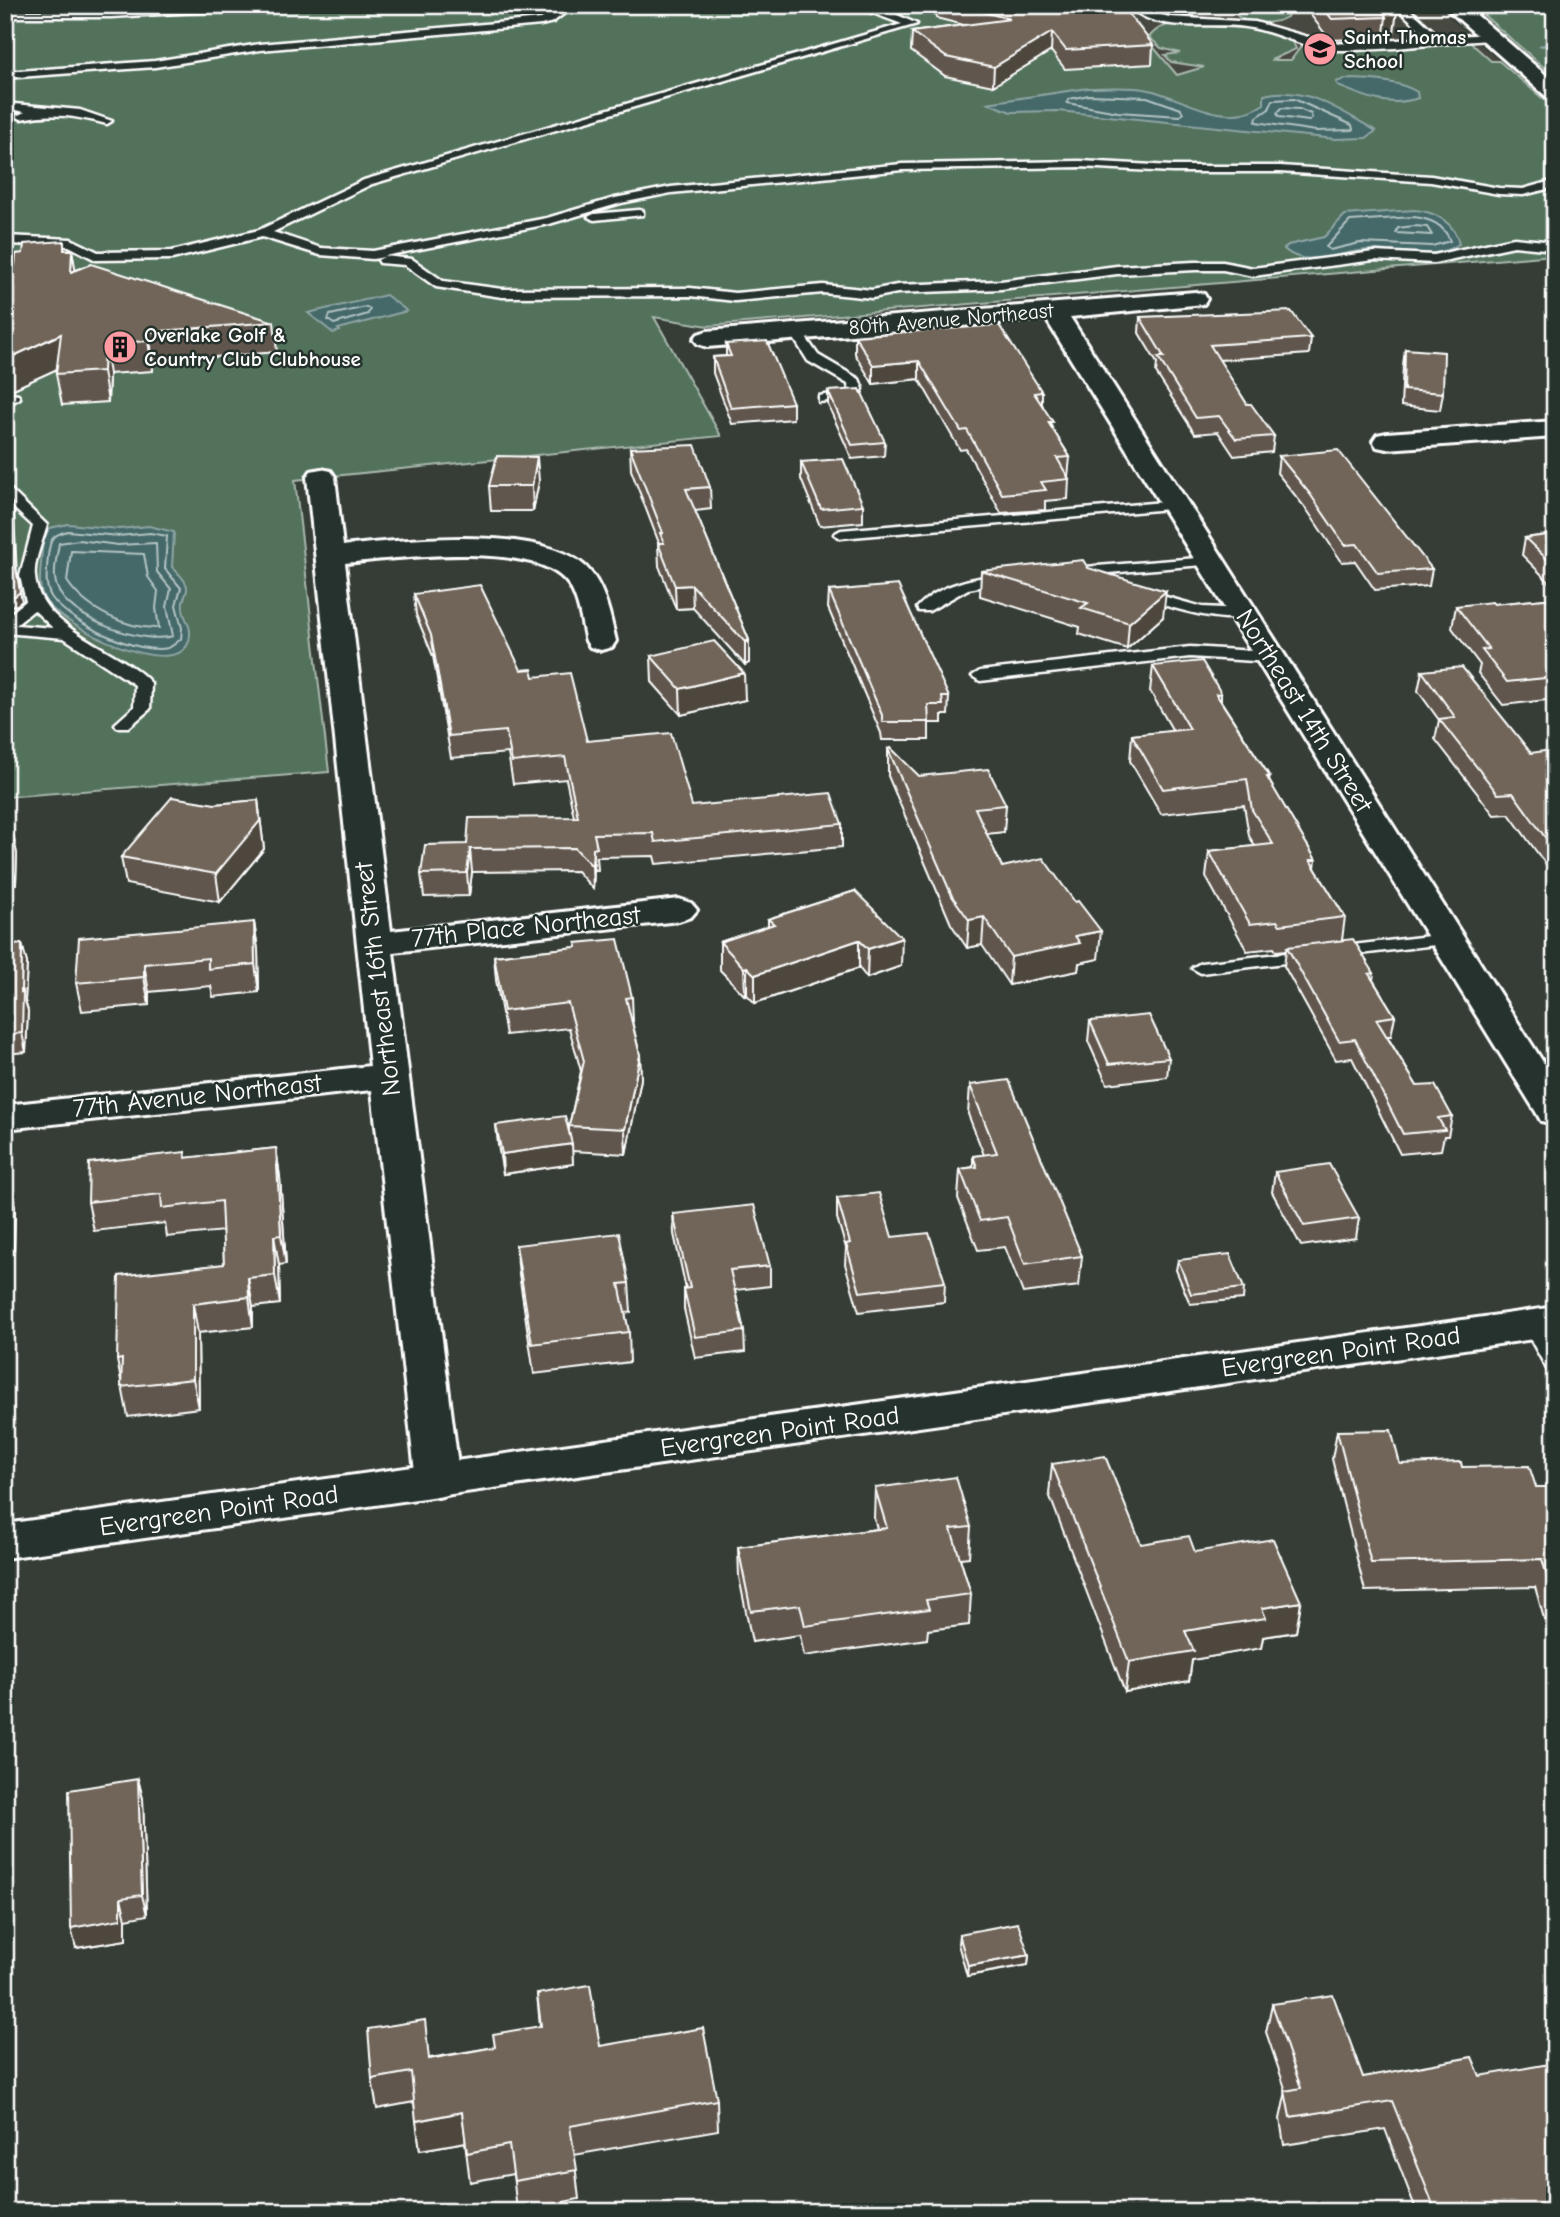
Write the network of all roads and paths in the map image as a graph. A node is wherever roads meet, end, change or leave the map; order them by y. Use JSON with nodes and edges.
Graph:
{"nodes":[{"id":1,"x":265,"y":5,"type":"edge"},
{"id":2,"x":570,"y":5,"type":"edge"},
{"id":3,"x":856,"y":5,"type":"edge"},
{"id":4,"x":914,"y":5,"type":"edge"},
{"id":5,"x":1132,"y":5,"type":"edge"},
{"id":6,"x":1399,"y":5,"type":"edge"},
{"id":7,"x":1453,"y":5,"type":"edge"},
{"id":8,"x":5,"y":14,"type":"edge"},
{"id":9,"x":886,"y":14,"type":"junction"},
{"id":10,"x":1490,"y":37,"type":"junction"},
{"id":11,"x":1438,"y":40,"type":"junction"},
{"id":12,"x":5,"y":75,"type":"edge"},
{"id":13,"x":1555,"y":94,"type":"edge"},
{"id":14,"x":13,"y":109,"type":"edge"},
{"id":15,"x":5,"y":118,"type":"edge"},
{"id":16,"x":107,"y":121,"type":"dead end"},
{"id":17,"x":1555,"y":183,"type":"edge"},
{"id":18,"x":639,"y":213,"type":"dead end"},
{"id":19,"x":549,"y":221,"type":"junction"},
{"id":20,"x":263,"y":233,"type":"junction"},
{"id":21,"x":5,"y":240,"type":"edge"},
{"id":22,"x":1555,"y":246,"type":"edge"},
{"id":23,"x":351,"y":255,"type":"junction"},
{"id":24,"x":1195,"y":299,"type":"dead end"},
{"id":25,"x":1054,"y":311,"type":"junction"},
{"id":26,"x":796,"y":332,"type":"junction"},
{"id":27,"x":707,"y":339,"type":"dead end"},
{"id":28,"x":824,"y":399,"type":"dead end"},
{"id":29,"x":1555,"y":429,"type":"edge"},
{"id":30,"x":1387,"y":441,"type":"dead end"},
{"id":31,"x":321,"y":477,"type":"dead end"},
{"id":32,"x":5,"y":492,"type":"edge"},
{"id":33,"x":1175,"y":505,"type":"junction"},
{"id":34,"x":841,"y":534,"type":"dead end"},
{"id":35,"x":329,"y":556,"type":"junction"},
{"id":36,"x":1210,"y":561,"type":"junction"},
{"id":37,"x":1085,"y":571,"type":"junction"},
{"id":38,"x":1063,"y":573,"type":"edge"},
{"id":39,"x":1023,"y":577,"type":"edge"},
{"id":40,"x":34,"y":602,"type":"junction"},
{"id":41,"x":924,"y":608,"type":"dead end"},
{"id":42,"x":1243,"y":614,"type":"junction"},
{"id":43,"x":5,"y":627,"type":"edge"},
{"id":44,"x":68,"y":634,"type":"junction"},
{"id":45,"x":601,"y":641,"type":"dead end"},
{"id":46,"x":1270,"y":657,"type":"junction"},
{"id":47,"x":980,"y":676,"type":"dead end"},
{"id":48,"x":122,"y":724,"type":"dead end"},
{"id":49,"x":679,"y":910,"type":"dead end"},
{"id":50,"x":1446,"y":939,"type":"junction"},
{"id":51,"x":373,"y":944,"type":"junction"},
{"id":52,"x":1201,"y":968,"type":"dead end"},
{"id":53,"x":389,"y":1076,"type":"junction"},
{"id":54,"x":1555,"y":1112,"type":"edge"},
{"id":55,"x":5,"y":1117,"type":"edge"},
{"id":56,"x":1544,"y":1323,"type":"edge"},
{"id":57,"x":1555,"y":1364,"type":"edge"},
{"id":58,"x":438,"y":1481,"type":"junction"},
{"id":59,"x":5,"y":1541,"type":"edge"}],
"edges":[{"from":1,"to":8,"type":"lane"},
{"from":2,"to":12,"type":"lane"},
{"from":3,"to":9,"type":"lane"},
{"from":4,"to":9,"type":"lane"},
{"from":5,"to":11,"type":"lane"},
{"from":6,"to":11,"type":"lane"},
{"from":7,"to":10,"type":"street"},
{"from":9,"to":20,"type":"lane"},
{"from":10,"to":11,"type":"lane"},
{"from":10,"to":13,"type":"street"},
{"from":14,"to":15,"type":"lane"},
{"from":14,"to":16,"type":"lane"},
{"from":17,"to":19,"type":"lane"},
{"from":18,"to":19,"type":"lane"},
{"from":19,"to":23,"type":"lane"},
{"from":20,"to":21,"type":"lane"},
{"from":20,"to":23,"type":"lane"},
{"from":22,"to":23,"type":"lane"},
{"from":24,"to":25,"type":"street","name":"80th Avenue Northeast"},
{"from":25,"to":26,"type":"street","name":"80th Avenue Northeast"},
{"from":25,"to":33,"type":"street","name":"Northeast 14th Street"},
{"from":26,"to":27,"type":"street","name":"80th Avenue Northeast"},
{"from":26,"to":28,"type":"lane"},
{"from":29,"to":30,"type":"street"},
{"from":31,"to":35,"type":"street","name":"Northeast 16th Street"},
{"from":32,"to":40,"type":"lane"},
{"from":33,"to":34,"type":"lane"},
{"from":33,"to":36,"type":"street","name":"Northeast 14th Street"},
{"from":35,"to":45,"type":"street"},
{"from":35,"to":51,"type":"street","name":"Northeast 16th Street"},
{"from":36,"to":37,"type":"lane"},
{"from":36,"to":42,"type":"street","name":"Northeast 14th Street"},
{"from":37,"to":38,"type":"lane"},
{"from":37,"to":42,"type":"lane"},
{"from":39,"to":41,"type":"lane"},
{"from":40,"to":43,"type":"lane"},
{"from":40,"to":44,"type":"lane"},
{"from":42,"to":46,"type":"street","name":"Northeast 14th Street"},
{"from":43,"to":44,"type":"lane"},
{"from":44,"to":48,"type":"lane"},
{"from":46,"to":47,"type":"lane"},
{"from":46,"to":50,"type":"street","name":"Northeast 14th Street"},
{"from":49,"to":51,"type":"street","name":"77th Place Northeast"},
{"from":50,"to":52,"type":"lane"},
{"from":50,"to":54,"type":"street","name":"Northeast 14th Street"},
{"from":51,"to":53,"type":"street","name":"Northeast 16th Street"},
{"from":53,"to":55,"type":"street","name":"77th Avenue Northeast"},
{"from":53,"to":58,"type":"street","name":"Northeast 16th Street"},
{"from":56,"to":57,"type":"lane"},
{"from":56,"to":58,"type":"street","name":"Evergreen Point Road"},
{"from":58,"to":59,"type":"street","name":"Evergreen Point Road"}]}
